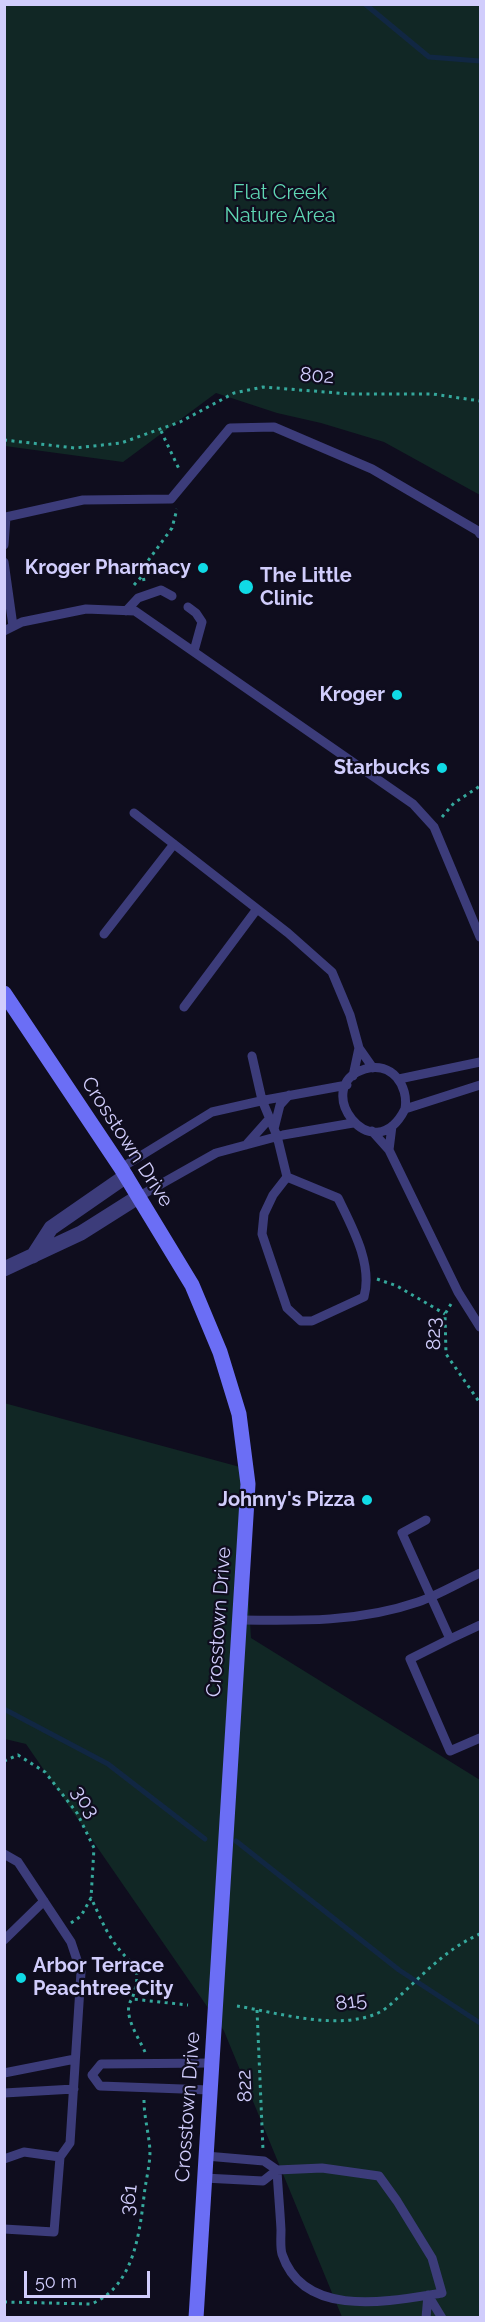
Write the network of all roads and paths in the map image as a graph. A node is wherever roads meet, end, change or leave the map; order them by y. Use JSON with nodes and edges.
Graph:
{"nodes":[{"id":1,"x":480,"y":401,"type":"edge"},
{"id":2,"x":161,"y":430,"type":"junction"},
{"id":3,"x":4,"y":440,"type":"edge"},
{"id":4,"x":183,"y":485,"type":"junction"},
{"id":5,"x":480,"y":534,"type":"edge"},
{"id":6,"x":4,"y":545,"type":"edge"},
{"id":7,"x":4,"y":562,"type":"edge"},
{"id":8,"x":144,"y":581,"type":"dead end"},
{"id":9,"x":172,"y":596,"type":"dead end"},
{"id":10,"x":188,"y":607,"type":"dead end"},
{"id":11,"x":126,"y":611,"type":"junction"},
{"id":12,"x":9,"y":628,"type":"edge"},
{"id":13,"x":194,"y":651,"type":"junction"},
{"id":14,"x":480,"y":786,"type":"edge"},
{"id":15,"x":134,"y":813,"type":"dead end"},
{"id":16,"x":434,"y":827,"type":"junction"},
{"id":17,"x":174,"y":844,"type":"junction"},
{"id":18,"x":258,"y":909,"type":"junction"},
{"id":19,"x":104,"y":934,"type":"dead end"},
{"id":20,"x":480,"y":937,"type":"edge"},
{"id":21,"x":4,"y":993,"type":"edge"},
{"id":22,"x":184,"y":1007,"type":"dead end"},
{"id":23,"x":359,"y":1048,"type":"junction"},
{"id":24,"x":252,"y":1056,"type":"dead end"},
{"id":25,"x":480,"y":1062,"type":"edge"},
{"id":26,"x":373,"y":1068,"type":"junction"},
{"id":27,"x":399,"y":1079,"type":"junction"},
{"id":28,"x":350,"y":1080,"type":"junction"},
{"id":29,"x":480,"y":1085,"type":"edge"},
{"id":30,"x":289,"y":1095,"type":"junction"},
{"id":31,"x":262,"y":1100,"type":"junction"},
{"id":32,"x":405,"y":1109,"type":"junction"},
{"id":33,"x":270,"y":1118,"type":"junction"},
{"id":34,"x":353,"y":1123,"type":"junction"},
{"id":35,"x":392,"y":1126,"type":"junction"},
{"id":36,"x":372,"y":1131,"type":"junction"},
{"id":37,"x":276,"y":1133,"type":"junction"},
{"id":38,"x":246,"y":1145,"type":"junction"},
{"id":39,"x":389,"y":1150,"type":"junction"},
{"id":40,"x":124,"y":1172,"type":"junction"},
{"id":41,"x":287,"y":1177,"type":"junction"},
{"id":42,"x":138,"y":1197,"type":"junction"},
{"id":43,"x":33,"y":1256,"type":"junction"},
{"id":44,"x":6,"y":1266,"type":"edge"},
{"id":45,"x":367,"y":1275,"type":"junction"},
{"id":46,"x":458,"y":1293,"type":"junction"},
{"id":47,"x":445,"y":1314,"type":"junction"},
{"id":48,"x":480,"y":1328,"type":"edge"},
{"id":49,"x":480,"y":1403,"type":"edge"},
{"id":50,"x":426,"y":1521,"type":"dead end"},
{"id":51,"x":480,"y":1573,"type":"edge"},
{"id":52,"x":432,"y":1596,"type":"junction"},
{"id":53,"x":241,"y":1620,"type":"junction"},
{"id":54,"x":480,"y":1625,"type":"edge"},
{"id":55,"x":450,"y":1639,"type":"junction"},
{"id":56,"x":480,"y":1738,"type":"edge"},
{"id":57,"x":4,"y":1761,"type":"edge"},
{"id":58,"x":4,"y":1854,"type":"edge"},
{"id":59,"x":91,"y":1898,"type":"junction"},
{"id":60,"x":44,"y":1901,"type":"junction"},
{"id":61,"x":62,"y":1929,"type":"junction"},
{"id":62,"x":480,"y":1934,"type":"edge"},
{"id":63,"x":4,"y":1940,"type":"edge"},
{"id":64,"x":132,"y":1999,"type":"junction"},
{"id":65,"x":188,"y":2005,"type":"dead end"},
{"id":66,"x":237,"y":2006,"type":"dead end"},
{"id":67,"x":257,"y":2009,"type":"junction"},
{"id":68,"x":75,"y":2059,"type":"junction"},
{"id":69,"x":212,"y":2063,"type":"junction"},
{"id":70,"x":148,"y":2064,"type":"junction"},
{"id":71,"x":4,"y":2073,"type":"edge"},
{"id":72,"x":74,"y":2074,"type":"junction"},
{"id":73,"x":92,"y":2075,"type":"junction"},
{"id":74,"x":145,"y":2088,"type":"junction"},
{"id":75,"x":74,"y":2089,"type":"junction"},
{"id":76,"x":210,"y":2090,"type":"junction"},
{"id":77,"x":4,"y":2093,"type":"edge"},
{"id":78,"x":206,"y":2156,"type":"junction"},
{"id":79,"x":60,"y":2157,"type":"junction"},
{"id":80,"x":4,"y":2159,"type":"edge"},
{"id":81,"x":264,"y":2161,"type":"junction"},
{"id":82,"x":277,"y":2170,"type":"junction"},
{"id":83,"x":204,"y":2178,"type":"junction"},
{"id":84,"x":4,"y":2229,"type":"edge"},
{"id":85,"x":429,"y":2295,"type":"junction"},
{"id":86,"x":4,"y":2302,"type":"edge"},
{"id":87,"x":196,"y":2318,"type":"edge"},
{"id":88,"x":426,"y":2318,"type":"edge"},
{"id":89,"x":442,"y":2318,"type":"edge"}],
"edges":[{"from":1,"to":2,"type":"path","name":"802"},
{"from":2,"to":3,"type":"path","name":"802"},
{"from":2,"to":4,"type":"path"},
{"from":4,"to":5,"type":"lane"},
{"from":4,"to":6,"type":"lane"},
{"from":4,"to":8,"type":"path"},
{"from":7,"to":12,"type":"lane"},
{"from":9,"to":11,"type":"lane"},
{"from":10,"to":13,"type":"lane"},
{"from":11,"to":12,"type":"lane"},
{"from":11,"to":13,"type":"lane"},
{"from":13,"to":16,"type":"lane"},
{"from":14,"to":16,"type":"path"},
{"from":15,"to":17,"type":"lane"},
{"from":16,"to":20,"type":"lane"},
{"from":17,"to":18,"type":"lane"},
{"from":17,"to":19,"type":"lane"},
{"from":18,"to":22,"type":"lane"},
{"from":18,"to":23,"type":"lane"},
{"from":21,"to":40,"type":"street","name":"Crosstown Drive"},
{"from":23,"to":26,"type":"lane"},
{"from":23,"to":28,"type":"lane"},
{"from":24,"to":31,"type":"lane"},
{"from":25,"to":27,"type":"lane"},
{"from":26,"to":27,"type":"lane"},
{"from":26,"to":28,"type":"lane"},
{"from":27,"to":32,"type":"lane"},
{"from":28,"to":30,"type":"lane"},
{"from":28,"to":34,"type":"lane"},
{"from":29,"to":32,"type":"lane"},
{"from":30,"to":31,"type":"lane"},
{"from":30,"to":37,"type":"lane"},
{"from":31,"to":33,"type":"lane"},
{"from":31,"to":40,"type":"lane"},
{"from":32,"to":35,"type":"lane"},
{"from":33,"to":37,"type":"lane"},
{"from":33,"to":38,"type":"lane"},
{"from":34,"to":36,"type":"lane"},
{"from":34,"to":37,"type":"lane"},
{"from":35,"to":36,"type":"lane"},
{"from":35,"to":39,"type":"lane"},
{"from":36,"to":39,"type":"lane"},
{"from":37,"to":38,"type":"lane"},
{"from":37,"to":41,"type":"lane"},
{"from":38,"to":42,"type":"lane"},
{"from":39,"to":46,"type":"lane"},
{"from":40,"to":42,"type":"street","name":"Crosstown Drive"},
{"from":40,"to":43,"type":"street"},
{"from":41,"to":45,"type":"lane"},
{"from":41,"to":45,"type":"lane"},
{"from":42,"to":43,"type":"street"},
{"from":42,"to":53,"type":"street","name":"Crosstown Drive"},
{"from":43,"to":44,"type":"street"},
{"from":45,"to":47,"type":"path"},
{"from":46,"to":47,"type":"path","name":"823"},
{"from":46,"to":48,"type":"lane"},
{"from":47,"to":49,"type":"path","name":"823"},
{"from":50,"to":52,"type":"lane"},
{"from":51,"to":52,"type":"lane"},
{"from":52,"to":53,"type":"lane"},
{"from":52,"to":55,"type":"lane"},
{"from":53,"to":69,"type":"street","name":"Crosstown Drive"},
{"from":54,"to":55,"type":"lane"},
{"from":55,"to":56,"type":"lane"},
{"from":57,"to":59,"type":"path","name":"303"},
{"from":58,"to":60,"type":"lane"},
{"from":59,"to":61,"type":"path"},
{"from":59,"to":64,"type":"path"},
{"from":60,"to":61,"type":"lane"},
{"from":60,"to":63,"type":"lane"},
{"from":61,"to":68,"type":"lane"},
{"from":62,"to":67,"type":"path","name":"815"},
{"from":64,"to":65,"type":"path"},
{"from":64,"to":70,"type":"path"},
{"from":66,"to":67,"type":"path","name":"815"},
{"from":67,"to":81,"type":"path","name":"822"},
{"from":68,"to":71,"type":"lane"},
{"from":68,"to":72,"type":"lane"},
{"from":69,"to":70,"type":"lane"},
{"from":69,"to":76,"type":"street","name":"Crosstown Drive"},
{"from":70,"to":73,"type":"lane"},
{"from":72,"to":73,"type":"lane"},
{"from":72,"to":75,"type":"lane"},
{"from":73,"to":74,"type":"lane"},
{"from":74,"to":76,"type":"lane"},
{"from":74,"to":86,"type":"path","name":"361"},
{"from":75,"to":77,"type":"lane"},
{"from":75,"to":79,"type":"lane"},
{"from":76,"to":78,"type":"street","name":"Crosstown Drive"},
{"from":78,"to":81,"type":"lane"},
{"from":78,"to":83,"type":"street","name":"Crosstown Drive"},
{"from":79,"to":80,"type":"lane"},
{"from":79,"to":84,"type":"lane"},
{"from":81,"to":82,"type":"lane"},
{"from":82,"to":83,"type":"lane"},
{"from":82,"to":85,"type":"lane"},
{"from":82,"to":85,"type":"lane"},
{"from":83,"to":87,"type":"street","name":"Crosstown Drive"},
{"from":85,"to":88,"type":"lane"},
{"from":85,"to":89,"type":"lane"}]}
